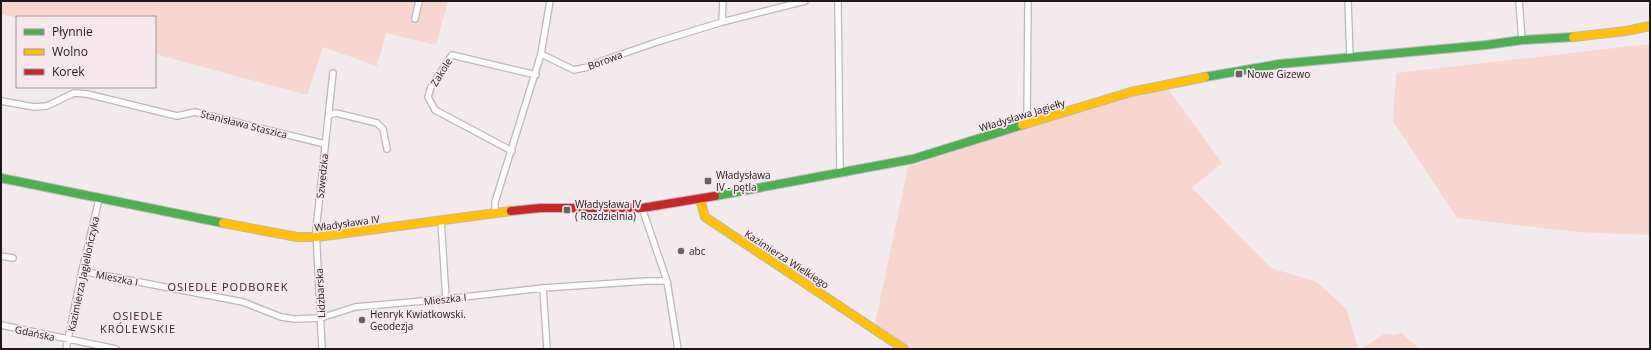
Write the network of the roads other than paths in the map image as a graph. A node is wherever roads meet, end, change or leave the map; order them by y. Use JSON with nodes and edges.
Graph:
{"nodes":[{"id":1,"x":419,"y":1,"type":"edge"},
{"id":2,"x":550,"y":1,"type":"edge"},
{"id":3,"x":723,"y":1,"type":"edge"},
{"id":4,"x":804,"y":1,"type":"edge"},
{"id":5,"x":838,"y":1,"type":"edge"},
{"id":6,"x":1028,"y":1,"type":"edge"},
{"id":7,"x":1348,"y":1,"type":"edge"},
{"id":8,"x":1519,"y":1,"type":"edge"},
{"id":9,"x":415,"y":18,"type":"dead end"},
{"id":10,"x":722,"y":22,"type":"junction"},
{"id":11,"x":1650,"y":26,"type":"edge"},
{"id":12,"x":1522,"y":40,"type":"junction"},
{"id":13,"x":541,"y":54,"type":"junction"},
{"id":14,"x":1350,"y":57,"type":"junction"},
{"id":15,"x":333,"y":73,"type":"dead end"},
{"id":16,"x":536,"y":75,"type":"junction"},
{"id":17,"x":1,"y":102,"type":"edge"},
{"id":18,"x":329,"y":115,"type":"junction"},
{"id":19,"x":1027,"y":124,"type":"junction"},
{"id":20,"x":325,"y":144,"type":"junction"},
{"id":21,"x":387,"y":149,"type":"dead end"},
{"id":22,"x":512,"y":151,"type":"junction"},
{"id":23,"x":840,"y":172,"type":"junction"},
{"id":24,"x":1,"y":178,"type":"edge"},
{"id":25,"x":99,"y":199,"type":"junction"},
{"id":26,"x":700,"y":199,"type":"junction"},
{"id":27,"x":642,"y":208,"type":"junction"},
{"id":28,"x":495,"y":212,"type":"junction"},
{"id":29,"x":441,"y":220,"type":"junction"},
{"id":30,"x":317,"y":237,"type":"junction"},
{"id":31,"x":1,"y":256,"type":"edge"},
{"id":32,"x":13,"y":258,"type":"dead end"},
{"id":33,"x":82,"y":271,"type":"junction"},
{"id":34,"x":667,"y":281,"type":"junction"},
{"id":35,"x":543,"y":288,"type":"junction"},
{"id":36,"x":446,"y":299,"type":"junction"},
{"id":37,"x":321,"y":318,"type":"junction"},
{"id":38,"x":1,"y":325,"type":"edge"},
{"id":39,"x":68,"y":340,"type":"junction"},
{"id":40,"x":66,"y":349,"type":"edge"},
{"id":41,"x":116,"y":349,"type":"edge"},
{"id":42,"x":322,"y":349,"type":"edge"},
{"id":43,"x":547,"y":349,"type":"edge"},
{"id":44,"x":678,"y":349,"type":"edge"},
{"id":45,"x":904,"y":349,"type":"edge"}],
"edges":[{"from":1,"to":9,"type":"street"},
{"from":2,"to":13,"type":"street"},
{"from":3,"to":10,"type":"street"},
{"from":4,"to":10,"type":"street","name":"Borowa"},
{"from":5,"to":23,"type":"street"},
{"from":6,"to":19,"type":"street"},
{"from":7,"to":14,"type":"street"},
{"from":8,"to":12,"type":"street"},
{"from":10,"to":13,"type":"street","name":"Borowa"},
{"from":11,"to":12,"type":"street","name":"Władysława Jagiełły"},
{"from":12,"to":14,"type":"street","name":"Władysława Jagiełły"},
{"from":13,"to":16,"type":"street"},
{"from":14,"to":19,"type":"street","name":"Władysława Jagiełły"},
{"from":15,"to":18,"type":"street","name":"Szwedzka"},
{"from":16,"to":22,"type":"street"},
{"from":16,"to":22,"type":"street","name":"Zakole"},
{"from":17,"to":20,"type":"street","name":"Stanisława Staszica"},
{"from":18,"to":20,"type":"street","name":"Szwedzka"},
{"from":18,"to":21,"type":"street"},
{"from":19,"to":23,"type":"street","name":"Władysława Jagiełły"},
{"from":20,"to":30,"type":"street","name":"Szwedzka"},
{"from":22,"to":28,"type":"street"},
{"from":23,"to":26,"type":"street","name":"Władysława Jagiełły"},
{"from":24,"to":25,"type":"street","name":"Władysława IV"},
{"from":25,"to":30,"type":"street","name":"Władysława IV"},
{"from":25,"to":33,"type":"street","name":"Kazimierza Jagiellończyka"},
{"from":26,"to":27,"type":"street","name":"Władysława IV"},
{"from":26,"to":45,"type":"street","name":"Kazimierza Wielkiego"},
{"from":27,"to":28,"type":"street","name":"Władysława IV"},
{"from":27,"to":34,"type":"street"},
{"from":28,"to":29,"type":"street","name":"Władysława IV"},
{"from":29,"to":30,"type":"street","name":"Władysława IV"},
{"from":29,"to":36,"type":"street"},
{"from":30,"to":37,"type":"street","name":"Lidzbarska"},
{"from":31,"to":32,"type":"street"},
{"from":33,"to":37,"type":"street","name":"Mieszka I"},
{"from":33,"to":39,"type":"street","name":"Kazimierza Jagiellończyka"},
{"from":34,"to":35,"type":"street","name":"Mieszka I"},
{"from":34,"to":44,"type":"street"},
{"from":35,"to":36,"type":"street","name":"Mieszka I"},
{"from":35,"to":43,"type":"street"},
{"from":36,"to":37,"type":"street","name":"Mieszka I"},
{"from":37,"to":42,"type":"street","name":"Lidzbarska"},
{"from":38,"to":39,"type":"street","name":"Gdańska"},
{"from":39,"to":40,"type":"street","name":"Kazimierza Jagiellończyka"},
{"from":39,"to":41,"type":"street","name":"Gdańska"}]}
